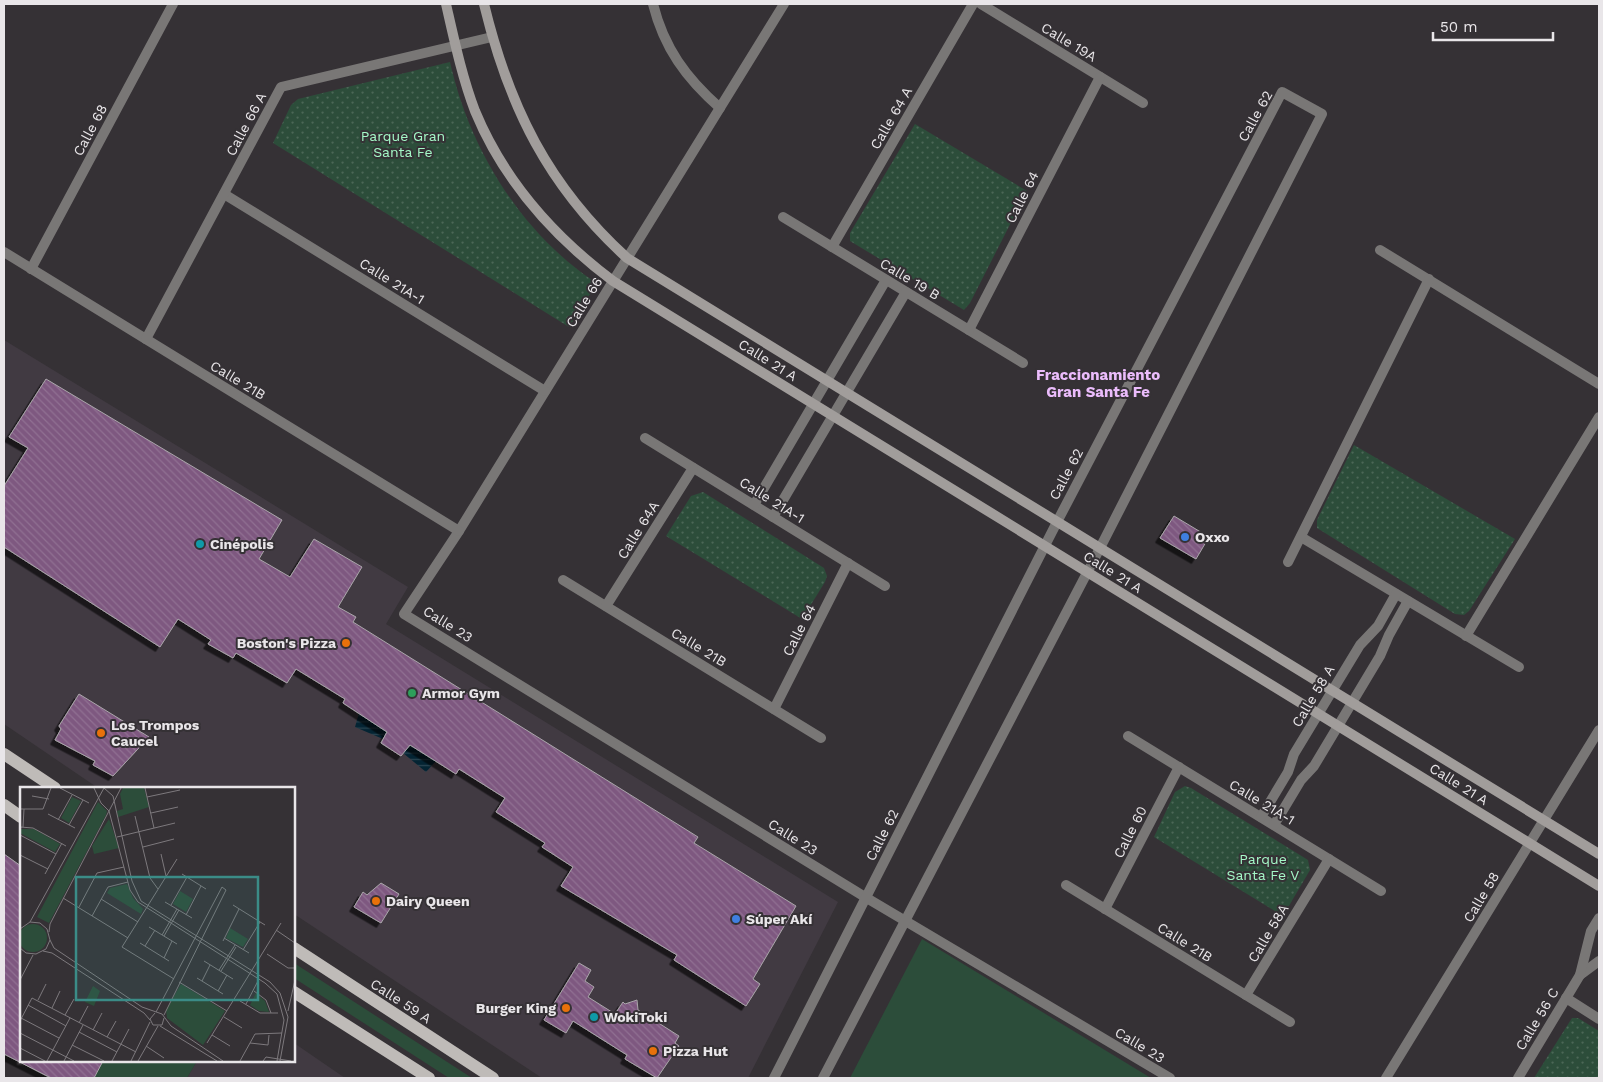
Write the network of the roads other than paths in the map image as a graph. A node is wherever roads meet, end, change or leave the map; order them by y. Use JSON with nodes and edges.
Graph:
{"nodes":[{"id":1,"x":173,"y":4,"type":"edge"},
{"id":2,"x":446,"y":4,"type":"edge"},
{"id":3,"x":484,"y":4,"type":"edge"},
{"id":4,"x":653,"y":4,"type":"edge"},
{"id":5,"x":784,"y":4,"type":"edge"},
{"id":6,"x":973,"y":4,"type":"edge"},
{"id":7,"x":981,"y":4,"type":"edge"},
{"id":8,"x":492,"y":37,"type":"junction"},
{"id":9,"x":456,"y":46,"type":"junction"},
{"id":10,"x":1100,"y":77,"type":"junction"},
{"id":11,"x":1143,"y":103,"type":"dead end"},
{"id":12,"x":720,"y":108,"type":"junction"},
{"id":13,"x":224,"y":194,"type":"junction"},
{"id":14,"x":783,"y":217,"type":"dead end"},
{"id":15,"x":832,"y":247,"type":"junction"},
{"id":16,"x":1380,"y":250,"type":"dead end"},
{"id":17,"x":4,"y":252,"type":"edge"},
{"id":18,"x":627,"y":258,"type":"junction"},
{"id":19,"x":31,"y":268,"type":"junction"},
{"id":20,"x":613,"y":280,"type":"junction"},
{"id":21,"x":886,"y":280,"type":"junction"},
{"id":22,"x":1429,"y":280,"type":"junction"},
{"id":23,"x":906,"y":292,"type":"junction"},
{"id":24,"x":969,"y":330,"type":"junction"},
{"id":25,"x":146,"y":339,"type":"junction"},
{"id":26,"x":1023,"y":363,"type":"dead end"},
{"id":27,"x":827,"y":381,"type":"junction"},
{"id":28,"x":1599,"y":384,"type":"edge"},
{"id":29,"x":545,"y":391,"type":"junction"},
{"id":30,"x":847,"y":393,"type":"junction"},
{"id":31,"x":813,"y":403,"type":"junction"},
{"id":32,"x":833,"y":416,"type":"junction"},
{"id":33,"x":1599,"y":417,"type":"edge"},
{"id":34,"x":645,"y":438,"type":"dead end"},
{"id":35,"x":693,"y":468,"type":"junction"},
{"id":36,"x":754,"y":505,"type":"junction"},
{"id":37,"x":773,"y":517,"type":"junction"},
{"id":38,"x":1057,"y":522,"type":"junction"},
{"id":39,"x":459,"y":531,"type":"junction"},
{"id":40,"x":1301,"y":537,"type":"junction"},
{"id":41,"x":1044,"y":546,"type":"junction"},
{"id":42,"x":1100,"y":548,"type":"junction"},
{"id":43,"x":1288,"y":562,"type":"dead end"},
{"id":44,"x":848,"y":563,"type":"junction"},
{"id":45,"x":1088,"y":572,"type":"junction"},
{"id":46,"x":563,"y":580,"type":"dead end"},
{"id":47,"x":885,"y":586,"type":"dead end"},
{"id":48,"x":1396,"y":594,"type":"junction"},
{"id":49,"x":1408,"y":601,"type":"junction"},
{"id":50,"x":606,"y":606,"type":"junction"},
{"id":51,"x":404,"y":614,"type":"joint"},
{"id":52,"x":1466,"y":636,"type":"junction"},
{"id":53,"x":1519,"y":668,"type":"dead end"},
{"id":54,"x":1332,"y":691,"type":"junction"},
{"id":55,"x":1352,"y":703,"type":"junction"},
{"id":56,"x":774,"y":709,"type":"junction"},
{"id":57,"x":1318,"y":714,"type":"junction"},
{"id":58,"x":1338,"y":726,"type":"junction"},
{"id":59,"x":1599,"y":730,"type":"edge"},
{"id":60,"x":1128,"y":736,"type":"dead end"},
{"id":61,"x":821,"y":738,"type":"dead end"},
{"id":62,"x":4,"y":754,"type":"edge"},
{"id":63,"x":1179,"y":767,"type":"junction"},
{"id":64,"x":54,"y":787,"type":"edge"},
{"id":65,"x":4,"y":805,"type":"edge"},
{"id":66,"x":20,"y":816,"type":"edge"},
{"id":67,"x":1261,"y":817,"type":"junction"},
{"id":68,"x":1544,"y":821,"type":"junction"},
{"id":69,"x":1274,"y":825,"type":"junction"},
{"id":70,"x":1530,"y":844,"type":"junction"},
{"id":71,"x":1599,"y":854,"type":"edge"},
{"id":72,"x":1329,"y":859,"type":"junction"},
{"id":73,"x":1066,"y":885,"type":"dead end"},
{"id":74,"x":1599,"y":886,"type":"edge"},
{"id":75,"x":1381,"y":891,"type":"dead end"},
{"id":76,"x":866,"y":897,"type":"junction"},
{"id":77,"x":1106,"y":909,"type":"junction"},
{"id":78,"x":1599,"y":918,"type":"edge"},
{"id":79,"x":905,"y":921,"type":"junction"},
{"id":80,"x":295,"y":949,"type":"edge"},
{"id":81,"x":1599,"y":961,"type":"edge"},
{"id":82,"x":1580,"y":975,"type":"junction"},
{"id":83,"x":295,"y":993,"type":"edge"},
{"id":84,"x":1246,"y":995,"type":"junction"},
{"id":85,"x":1566,"y":998,"type":"junction"},
{"id":86,"x":1599,"y":1019,"type":"edge"},
{"id":87,"x":1290,"y":1022,"type":"dead end"},
{"id":88,"x":429,"y":1078,"type":"edge"},
{"id":89,"x":493,"y":1078,"type":"edge"},
{"id":90,"x":774,"y":1078,"type":"edge"},
{"id":91,"x":823,"y":1078,"type":"edge"},
{"id":92,"x":1170,"y":1078,"type":"edge"},
{"id":93,"x":1386,"y":1078,"type":"edge"},
{"id":94,"x":1518,"y":1078,"type":"edge"}],
"edges":[{"from":1,"to":19,"type":"street","name":"Calle 68"},
{"from":2,"to":9,"type":"main road","name":"Calle 21 A"},
{"from":3,"to":8,"type":"main road","name":"Calle 21 A"},
{"from":4,"to":12,"type":"street"},
{"from":5,"to":12,"type":"street","name":"Calle 66"},
{"from":6,"to":15,"type":"street","name":"Calle 64 A"},
{"from":7,"to":10,"type":"street","name":"Calle 19A"},
{"from":8,"to":9,"type":"street","name":"Calle 66 A"},
{"from":8,"to":18,"type":"main road","name":"Calle 21 A"},
{"from":9,"to":13,"type":"street","name":"Calle 66 A"},
{"from":9,"to":20,"type":"main road","name":"Calle 21 A"},
{"from":10,"to":11,"type":"street","name":"Calle 19A"},
{"from":10,"to":24,"type":"street","name":"Calle 64"},
{"from":12,"to":18,"type":"street","name":"Calle 66"},
{"from":13,"to":25,"type":"street","name":"Calle 66 A"},
{"from":13,"to":29,"type":"street","name":"Calle 21A-1"},
{"from":14,"to":15,"type":"street","name":"Calle 19 B"},
{"from":15,"to":21,"type":"street","name":"Calle 19 B"},
{"from":16,"to":22,"type":"street"},
{"from":17,"to":19,"type":"street","name":"Calle 21B"},
{"from":18,"to":20,"type":"street","name":"Calle 66"},
{"from":18,"to":27,"type":"main road","name":"Calle 21 A"},
{"from":19,"to":25,"type":"street","name":"Calle 21B"},
{"from":20,"to":29,"type":"street","name":"Calle 66"},
{"from":20,"to":31,"type":"main road","name":"Calle 21 A"},
{"from":21,"to":23,"type":"street","name":"Calle 19 B"},
{"from":21,"to":27,"type":"street"},
{"from":22,"to":28,"type":"street"},
{"from":22,"to":40,"type":"street"},
{"from":23,"to":24,"type":"street","name":"Calle 19 B"},
{"from":23,"to":30,"type":"street"},
{"from":24,"to":26,"type":"street","name":"Calle 19 B"},
{"from":25,"to":39,"type":"street","name":"Calle 21B"},
{"from":27,"to":30,"type":"main road","name":"Calle 21 A"},
{"from":27,"to":31,"type":"street"},
{"from":29,"to":39,"type":"street","name":"Calle 66"},
{"from":30,"to":32,"type":"street"},
{"from":30,"to":38,"type":"main road","name":"Calle 21 A"},
{"from":31,"to":32,"type":"main road","name":"Calle 21 A"},
{"from":31,"to":36,"type":"street"},
{"from":32,"to":37,"type":"street"},
{"from":32,"to":41,"type":"main road","name":"Calle 21 A"},
{"from":33,"to":52,"type":"street"},
{"from":34,"to":35,"type":"street","name":"Calle 21A-1"},
{"from":35,"to":36,"type":"street","name":"Calle 21A-1"},
{"from":35,"to":50,"type":"street","name":"Calle 64A"},
{"from":36,"to":37,"type":"street","name":"Calle 21A-1"},
{"from":37,"to":44,"type":"street","name":"Calle 21A-1"},
{"from":38,"to":41,"type":"street","name":"Calle 62"},
{"from":38,"to":42,"type":"main road","name":"Calle 21 A"},
{"from":38,"to":42,"type":"street","name":"Calle 62"},
{"from":39,"to":51,"type":"street","name":"Calle 66"},
{"from":40,"to":43,"type":"street"},
{"from":40,"to":48,"type":"street"},
{"from":41,"to":45,"type":"main road","name":"Calle 21 A"},
{"from":41,"to":76,"type":"street","name":"Calle 62"},
{"from":42,"to":45,"type":"street","name":"Calle 62"},
{"from":42,"to":54,"type":"main road","name":"Calle 21 A"},
{"from":44,"to":47,"type":"street","name":"Calle 21A-1"},
{"from":44,"to":56,"type":"street","name":"Calle 64"},
{"from":45,"to":57,"type":"main road","name":"Calle 21 A"},
{"from":45,"to":79,"type":"street","name":"Calle 62"},
{"from":46,"to":50,"type":"street","name":"Calle 21B"},
{"from":48,"to":49,"type":"street"},
{"from":48,"to":54,"type":"street","name":"Calle 58 A"},
{"from":49,"to":52,"type":"street"},
{"from":49,"to":55,"type":"street"},
{"from":50,"to":56,"type":"street","name":"Calle 21B"},
{"from":51,"to":76,"type":"street","name":"Calle 23"},
{"from":52,"to":53,"type":"street"},
{"from":54,"to":55,"type":"main road","name":"Calle 21 A"},
{"from":54,"to":57,"type":"street","name":"Calle 58 A"},
{"from":55,"to":58,"type":"street"},
{"from":55,"to":68,"type":"main road","name":"Calle 21 A"},
{"from":56,"to":61,"type":"street","name":"Calle 21B"},
{"from":57,"to":58,"type":"main road","name":"Calle 21 A"},
{"from":57,"to":67,"type":"street","name":"Calle 58 A"},
{"from":58,"to":69,"type":"street"},
{"from":58,"to":70,"type":"main road","name":"Calle 21 A"},
{"from":59,"to":68,"type":"street","name":"Calle 58"},
{"from":60,"to":63,"type":"street","name":"Calle 21A-1"},
{"from":62,"to":64,"type":"main road"},
{"from":63,"to":67,"type":"street","name":"Calle 21A-1"},
{"from":63,"to":77,"type":"street","name":"Calle 60"},
{"from":65,"to":66,"type":"main road"},
{"from":67,"to":69,"type":"street","name":"Calle 21A-1"},
{"from":68,"to":70,"type":"street","name":"Calle 58"},
{"from":68,"to":71,"type":"main road","name":"Calle 21 A"},
{"from":69,"to":72,"type":"street","name":"Calle 21A-1"},
{"from":70,"to":74,"type":"main road","name":"Calle 21 A"},
{"from":70,"to":93,"type":"street","name":"Calle 58"},
{"from":72,"to":75,"type":"street","name":"Calle 21A-1"},
{"from":72,"to":84,"type":"street","name":"Calle 58A"},
{"from":73,"to":77,"type":"street","name":"Calle 21B"},
{"from":76,"to":79,"type":"street","name":"Calle 23"},
{"from":76,"to":90,"type":"street","name":"Calle 62"},
{"from":77,"to":84,"type":"street","name":"Calle 21B"},
{"from":78,"to":82,"type":"street","name":"Calle 56 C"},
{"from":79,"to":91,"type":"street","name":"Calle 62"},
{"from":79,"to":92,"type":"street","name":"Calle 23"},
{"from":80,"to":89,"type":"main road","name":"Calle 59 A"},
{"from":81,"to":82,"type":"street","name":"Calle 56 C"},
{"from":82,"to":85,"type":"street","name":"Calle 56 C"},
{"from":83,"to":88,"type":"main road"},
{"from":84,"to":87,"type":"street","name":"Calle 21B"},
{"from":85,"to":86,"type":"street"},
{"from":85,"to":94,"type":"street","name":"Calle 56 C"}]}
